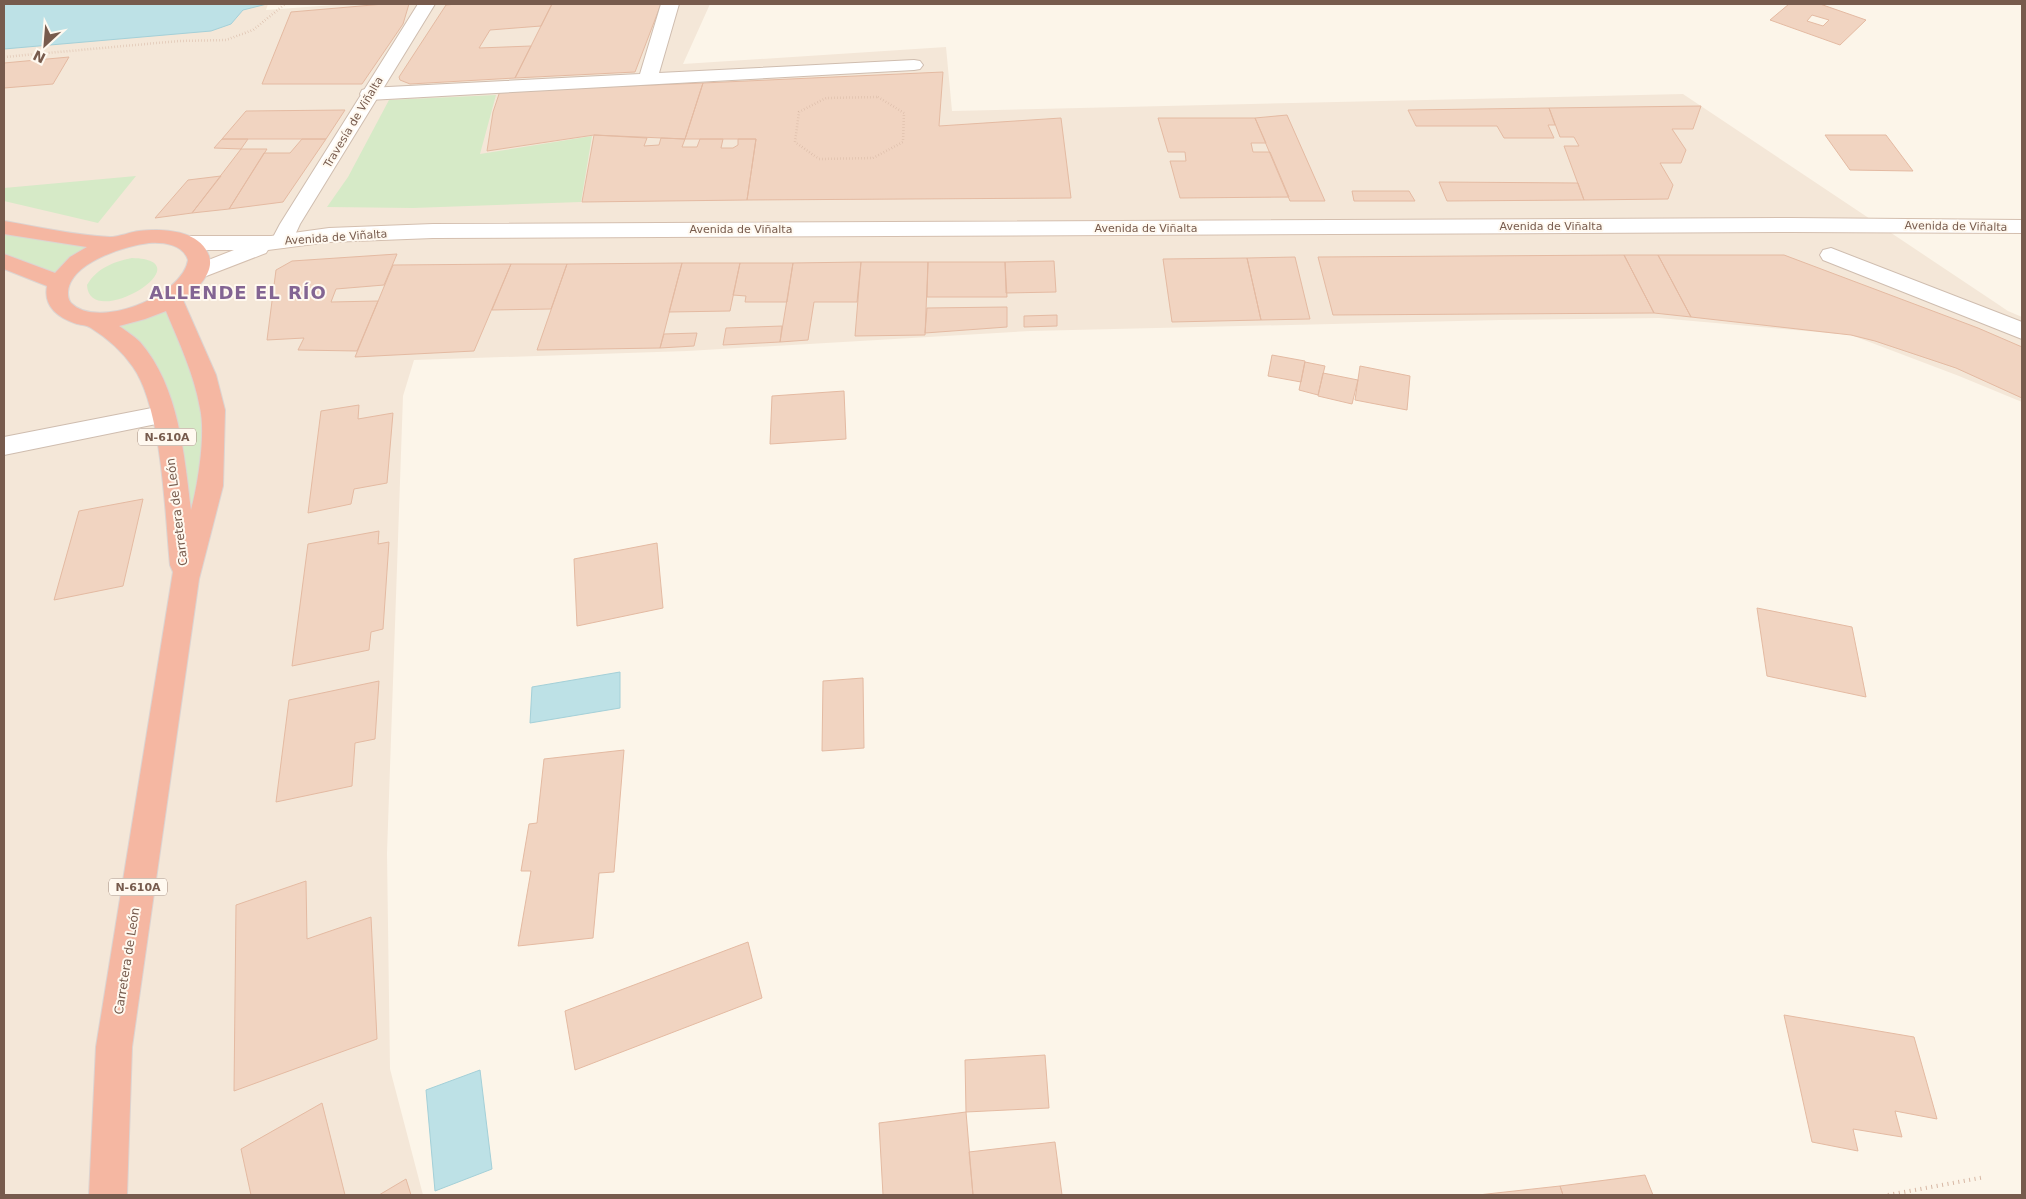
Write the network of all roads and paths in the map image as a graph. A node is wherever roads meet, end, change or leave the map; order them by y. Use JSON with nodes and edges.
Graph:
{"nodes":[{"id":1,"x":285,"y":4,"type":"edge"},
{"id":2,"x":426,"y":4,"type":"edge"},
{"id":3,"x":670,"y":4,"type":"edge"},
{"id":4,"x":4,"y":57,"type":"edge"},
{"id":5,"x":914,"y":65,"type":"dead end"},
{"id":6,"x":648,"y":79,"type":"junction"},
{"id":7,"x":369,"y":94,"type":"junction"},
{"id":8,"x":848,"y":159,"type":"joint"},
{"id":9,"x":2022,"y":227,"type":"edge"},
{"id":10,"x":4,"y":228,"type":"edge"},
{"id":11,"x":277,"y":242,"type":"junction"},
{"id":12,"x":189,"y":243,"type":"junction"},
{"id":13,"x":112,"y":244,"type":"junction"},
{"id":14,"x":1831,"y":255,"type":"dead end"},
{"id":15,"x":4,"y":261,"type":"edge"},
{"id":16,"x":196,"y":273,"type":"junction"},
{"id":17,"x":59,"y":283,"type":"junction"},
{"id":18,"x":171,"y":298,"type":"junction"},
{"id":19,"x":96,"y":320,"type":"junction"},
{"id":20,"x":2022,"y":331,"type":"edge"},
{"id":21,"x":162,"y":415,"type":"junction"},
{"id":22,"x":4,"y":446,"type":"edge"},
{"id":23,"x":185,"y":579,"type":"junction"},
{"id":24,"x":1985,"y":1177,"type":"dead end"},
{"id":25,"x":108,"y":1195,"type":"edge"},
{"id":26,"x":1888,"y":1195,"type":"edge"}],
"edges":[{"from":1,"to":4,"type":"path"},
{"from":2,"to":7,"type":"main road","name":"Travesía de Viñalta"},
{"from":3,"to":6,"type":"main road"},
{"from":5,"to":6,"type":"main road"},
{"from":6,"to":7,"type":"main road"},
{"from":7,"to":11,"type":"main road","name":"Travesía de Viñalta"},
{"from":8,"to":8,"type":"path"},
{"from":9,"to":11,"type":"main road","name":"Avenida de Viñalta"},
{"from":10,"to":13,"type":"highway"},
{"from":11,"to":12,"type":"main road"},
{"from":11,"to":16,"type":"main road"},
{"from":12,"to":13,"type":"highway"},
{"from":12,"to":16,"type":"highway"},
{"from":13,"to":17,"type":"highway"},
{"from":14,"to":20,"type":"main road"},
{"from":15,"to":17,"type":"highway"},
{"from":16,"to":18,"type":"highway","number":"N-610A"},
{"from":17,"to":19,"type":"highway","number":"N-610A"},
{"from":18,"to":19,"type":"highway","number":"N-610A"},
{"from":18,"to":23,"type":"highway","name":"Carretera de León","number":"N-610A"},
{"from":19,"to":21,"type":"highway","name":"Carretera de León","number":"N-610A"},
{"from":21,"to":22,"type":"main road"},
{"from":21,"to":23,"type":"highway","name":"Carretera de León","number":"N-610A"},
{"from":23,"to":25,"type":"highway","name":"Carretera de León","number":"N-610A"},
{"from":24,"to":26,"type":"path"}]}
